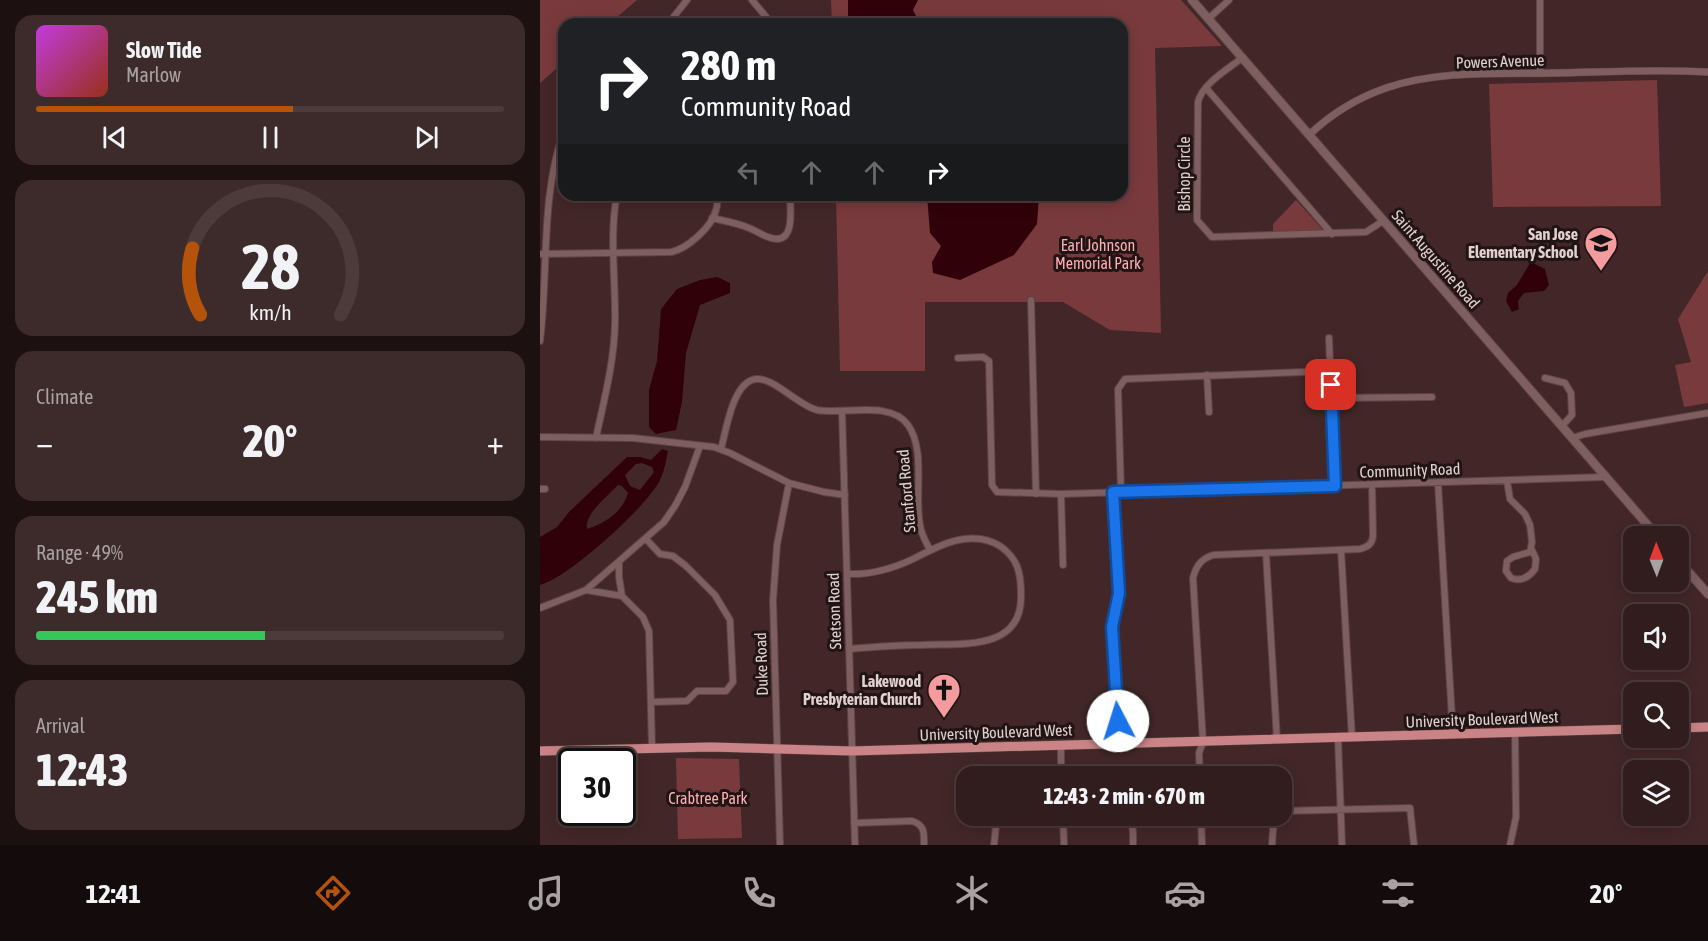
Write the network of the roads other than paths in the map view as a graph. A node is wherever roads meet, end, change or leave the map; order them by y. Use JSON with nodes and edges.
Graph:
{"nodes":[{"id":1,"x":687,"y":0,"type":"edge"},
{"id":2,"x":752,"y":0,"type":"edge"},
{"id":3,"x":1192,"y":0,"type":"edge"},
{"id":4,"x":1229,"y":0,"type":"edge"},
{"id":5,"x":1540,"y":0,"type":"edge"},
{"id":6,"x":673,"y":18,"type":"edge"},
{"id":7,"x":767,"y":18,"type":"edge"},
{"id":8,"x":1208,"y":19,"type":"junction"},
{"id":9,"x":1242,"y":58,"type":"junction"},
{"id":10,"x":1708,"y":72,"type":"edge"},
{"id":11,"x":1540,"y":73,"type":"junction"},
{"id":12,"x":1206,"y":88,"type":"junction"},
{"id":13,"x":1309,"y":135,"type":"junction"},
{"id":14,"x":558,"y":141,"type":"edge"},
{"id":15,"x":616,"y":201,"type":"edge"},
{"id":16,"x":717,"y":201,"type":"edge"},
{"id":17,"x":790,"y":201,"type":"edge"},
{"id":18,"x":712,"y":218,"type":"junction"},
{"id":19,"x":1383,"y":221,"type":"junction"},
{"id":20,"x":1332,"y":234,"type":"junction"},
{"id":21,"x":541,"y":254,"type":"edge"},
{"id":22,"x":615,"y":254,"type":"junction"},
{"id":23,"x":1031,"y":300,"type":"dead end"},
{"id":24,"x":1329,"y":338,"type":"dead end"},
{"id":25,"x":540,"y":341,"type":"edge"},
{"id":26,"x":958,"y":358,"type":"dead end"},
{"id":27,"x":1330,"y":371,"type":"junction"},
{"id":28,"x":1207,"y":375,"type":"junction"},
{"id":29,"x":1545,"y":378,"type":"dead end"},
{"id":30,"x":1431,"y":397,"type":"dead end"},
{"id":31,"x":1331,"y":398,"type":"junction"},
{"id":32,"x":842,"y":411,"type":"junction"},
{"id":33,"x":1209,"y":412,"type":"dead end"},
{"id":34,"x":1708,"y":413,"type":"edge"},
{"id":35,"x":1562,"y":426,"type":"junction"},
{"id":36,"x":540,"y":437,"type":"edge"},
{"id":37,"x":596,"y":438,"type":"junction"},
{"id":38,"x":1572,"y":438,"type":"junction"},
{"id":39,"x":700,"y":446,"type":"junction"},
{"id":40,"x":720,"y":449,"type":"junction"},
{"id":41,"x":1605,"y":477,"type":"junction"},
{"id":42,"x":1507,"y":481,"type":"junction"},
{"id":43,"x":789,"y":483,"type":"junction"},
{"id":44,"x":1438,"y":483,"type":"junction"},
{"id":45,"x":1372,"y":485,"type":"junction"},
{"id":46,"x":1335,"y":486,"type":"junction"},
{"id":47,"x":1113,"y":492,"type":"junction"},
{"id":48,"x":1121,"y":492,"type":"junction"},
{"id":49,"x":1036,"y":494,"type":"junction"},
{"id":50,"x":1061,"y":494,"type":"junction"},
{"id":51,"x":844,"y":495,"type":"junction"},
{"id":52,"x":1648,"y":526,"type":"edge"},
{"id":53,"x":646,"y":539,"type":"junction"},
{"id":54,"x":930,"y":550,"type":"junction"},
{"id":55,"x":1341,"y":550,"type":"junction"},
{"id":56,"x":1532,"y":550,"type":"junction"},
{"id":57,"x":1266,"y":553,"type":"junction"},
{"id":58,"x":619,"y":562,"type":"junction"},
{"id":59,"x":1063,"y":565,"type":"dead end"},
{"id":60,"x":1689,"y":572,"type":"edge"},
{"id":61,"x":847,"y":574,"type":"junction"},
{"id":62,"x":586,"y":590,"type":"junction"},
{"id":63,"x":1708,"y":594,"type":"edge"},
{"id":64,"x":622,"y":596,"type":"junction"},
{"id":65,"x":540,"y":608,"type":"edge"},
{"id":66,"x":849,"y":649,"type":"junction"},
{"id":67,"x":651,"y":702,"type":"junction"},
{"id":68,"x":1708,"y":727,"type":"edge"},
{"id":69,"x":1689,"y":728,"type":"edge"},
{"id":70,"x":1623,"y":729,"type":"edge"},
{"id":71,"x":1515,"y":733,"type":"junction"},
{"id":72,"x":1453,"y":735,"type":"junction"},
{"id":73,"x":1338,"y":738,"type":"junction"},
{"id":74,"x":1352,"y":738,"type":"junction"},
{"id":75,"x":1277,"y":740,"type":"junction"},
{"id":76,"x":1203,"y":742,"type":"junction"},
{"id":77,"x":1120,"y":744,"type":"junction"},
{"id":78,"x":1061,"y":745,"type":"junction"},
{"id":79,"x":652,"y":748,"type":"junction"},
{"id":80,"x":778,"y":749,"type":"junction"},
{"id":81,"x":540,"y":751,"type":"edge"},
{"id":82,"x":852,"y":751,"type":"junction"},
{"id":83,"x":1061,"y":766,"type":"edge"},
{"id":84,"x":1200,"y":766,"type":"edge"},
{"id":85,"x":1340,"y":810,"type":"junction"},
{"id":86,"x":1292,"y":812,"type":"edge"},
{"id":87,"x":854,"y":823,"type":"junction"},
{"id":88,"x":996,"y":826,"type":"edge"},
{"id":89,"x":1063,"y":826,"type":"edge"},
{"id":90,"x":1131,"y":826,"type":"edge"},
{"id":91,"x":1201,"y":826,"type":"edge"},
{"id":92,"x":1273,"y":826,"type":"edge"},
{"id":93,"x":780,"y":845,"type":"edge"},
{"id":94,"x":855,"y":845,"type":"edge"},
{"id":95,"x":924,"y":845,"type":"edge"},
{"id":96,"x":994,"y":845,"type":"edge"},
{"id":97,"x":1064,"y":845,"type":"edge"},
{"id":98,"x":1133,"y":845,"type":"edge"},
{"id":99,"x":1202,"y":845,"type":"edge"},
{"id":100,"x":1272,"y":845,"type":"edge"},
{"id":101,"x":1342,"y":845,"type":"edge"},
{"id":102,"x":1414,"y":845,"type":"edge"},
{"id":103,"x":1510,"y":845,"type":"edge"}],
"edges":[{"from":1,"to":6,"type":"street"},
{"from":2,"to":7,"type":"street"},
{"from":3,"to":8,"type":"main road","name":"Saint Augustine Road"},
{"from":4,"to":8,"type":"street"},
{"from":5,"to":11,"type":"street"},
{"from":8,"to":9,"type":"main road","name":"Saint Augustine Road"},
{"from":9,"to":12,"type":"street"},
{"from":9,"to":13,"type":"main road","name":"Saint Augustine Road"},
{"from":10,"to":11,"type":"street","name":"Powers Avenue"},
{"from":11,"to":13,"type":"street","name":"Powers Avenue"},
{"from":12,"to":20,"type":"street"},
{"from":12,"to":20,"type":"street","name":"Bishop Circle"},
{"from":13,"to":19,"type":"main road","name":"Saint Augustine Road"},
{"from":14,"to":21,"type":"street"},
{"from":15,"to":22,"type":"street"},
{"from":16,"to":18,"type":"street"},
{"from":17,"to":18,"type":"street"},
{"from":18,"to":22,"type":"street"},
{"from":19,"to":20,"type":"street","name":"Bishop Circle"},
{"from":19,"to":35,"type":"main road","name":"Saint Augustine Road"},
{"from":21,"to":22,"type":"street"},
{"from":21,"to":25,"type":"street"},
{"from":22,"to":37,"type":"street"},
{"from":23,"to":49,"type":"street"},
{"from":24,"to":27,"type":"street"},
{"from":26,"to":49,"type":"street","name":"Community Road"},
{"from":27,"to":28,"type":"street"},
{"from":27,"to":31,"type":"street"},
{"from":28,"to":33,"type":"street"},
{"from":28,"to":48,"type":"street"},
{"from":29,"to":35,"type":"street"},
{"from":30,"to":31,"type":"street"},
{"from":31,"to":46,"type":"street"},
{"from":32,"to":40,"type":"street","name":"Stanford Road"},
{"from":32,"to":51,"type":"street","name":"Stetson Road"},
{"from":32,"to":54,"type":"street","name":"Stanford Road"},
{"from":34,"to":38,"type":"street"},
{"from":35,"to":38,"type":"main road","name":"Saint Augustine Road"},
{"from":36,"to":37,"type":"street"},
{"from":37,"to":39,"type":"street"},
{"from":38,"to":41,"type":"main road","name":"Saint Augustine Road"},
{"from":39,"to":40,"type":"street"},
{"from":39,"to":53,"type":"street"},
{"from":40,"to":43,"type":"street"},
{"from":41,"to":42,"type":"street","name":"Community Road"},
{"from":41,"to":52,"type":"main road","name":"Saint Augustine Road"},
{"from":42,"to":44,"type":"street","name":"Community Road"},
{"from":42,"to":56,"type":"street"},
{"from":43,"to":51,"type":"street"},
{"from":43,"to":80,"type":"street","name":"Duke Road"},
{"from":44,"to":45,"type":"street","name":"Community Road"},
{"from":44,"to":72,"type":"street"},
{"from":45,"to":46,"type":"street","name":"Community Road"},
{"from":45,"to":55,"type":"street"},
{"from":46,"to":48,"type":"street","name":"Community Road"},
{"from":47,"to":48,"type":"street","name":"Community Road"},
{"from":47,"to":50,"type":"street","name":"Community Road"},
{"from":47,"to":77,"type":"street"},
{"from":49,"to":50,"type":"street","name":"Community Road"},
{"from":50,"to":59,"type":"street"},
{"from":51,"to":61,"type":"street","name":"Stetson Road"},
{"from":53,"to":58,"type":"street"},
{"from":53,"to":67,"type":"street"},
{"from":54,"to":61,"type":"street"},
{"from":54,"to":66,"type":"street"},
{"from":55,"to":57,"type":"street"},
{"from":55,"to":74,"type":"street"},
{"from":56,"to":56,"type":"street"},
{"from":57,"to":75,"type":"street"},
{"from":57,"to":76,"type":"street"},
{"from":58,"to":62,"type":"street"},
{"from":58,"to":64,"type":"street"},
{"from":60,"to":63,"type":"main road"},
{"from":61,"to":66,"type":"street","name":"Stetson Road"},
{"from":62,"to":64,"type":"street"},
{"from":62,"to":65,"type":"street"},
{"from":64,"to":67,"type":"street"},
{"from":66,"to":82,"type":"street","name":"Stetson Road"},
{"from":67,"to":79,"type":"street"},
{"from":68,"to":69,"type":"main road"},
{"from":70,"to":71,"type":"main road","name":"University Boulevard West"},
{"from":71,"to":72,"type":"main road","name":"University Boulevard West"},
{"from":71,"to":103,"type":"street"},
{"from":72,"to":74,"type":"main road","name":"University Boulevard West"},
{"from":73,"to":74,"type":"main road","name":"University Boulevard West"},
{"from":73,"to":75,"type":"main road","name":"University Boulevard West"},
{"from":73,"to":85,"type":"street"},
{"from":75,"to":76,"type":"main road","name":"University Boulevard West"},
{"from":76,"to":77,"type":"main road","name":"University Boulevard West"},
{"from":76,"to":84,"type":"street"},
{"from":77,"to":78,"type":"main road","name":"University Boulevard West"},
{"from":78,"to":82,"type":"main road","name":"University Boulevard West"},
{"from":78,"to":83,"type":"street"},
{"from":79,"to":80,"type":"main road","name":"University Boulevard West"},
{"from":79,"to":81,"type":"main road","name":"University Boulevard West"},
{"from":80,"to":82,"type":"main road","name":"University Boulevard West"},
{"from":80,"to":93,"type":"street","name":"Duke Road"},
{"from":82,"to":87,"type":"street","name":"Stetson Road"},
{"from":85,"to":86,"type":"street"},
{"from":85,"to":101,"type":"street"},
{"from":85,"to":102,"type":"street"},
{"from":87,"to":94,"type":"street","name":"Stetson Road"},
{"from":87,"to":95,"type":"street"},
{"from":88,"to":96,"type":"street"},
{"from":89,"to":97,"type":"street"},
{"from":90,"to":98,"type":"street"},
{"from":91,"to":99,"type":"street"},
{"from":92,"to":100,"type":"street"}]}
